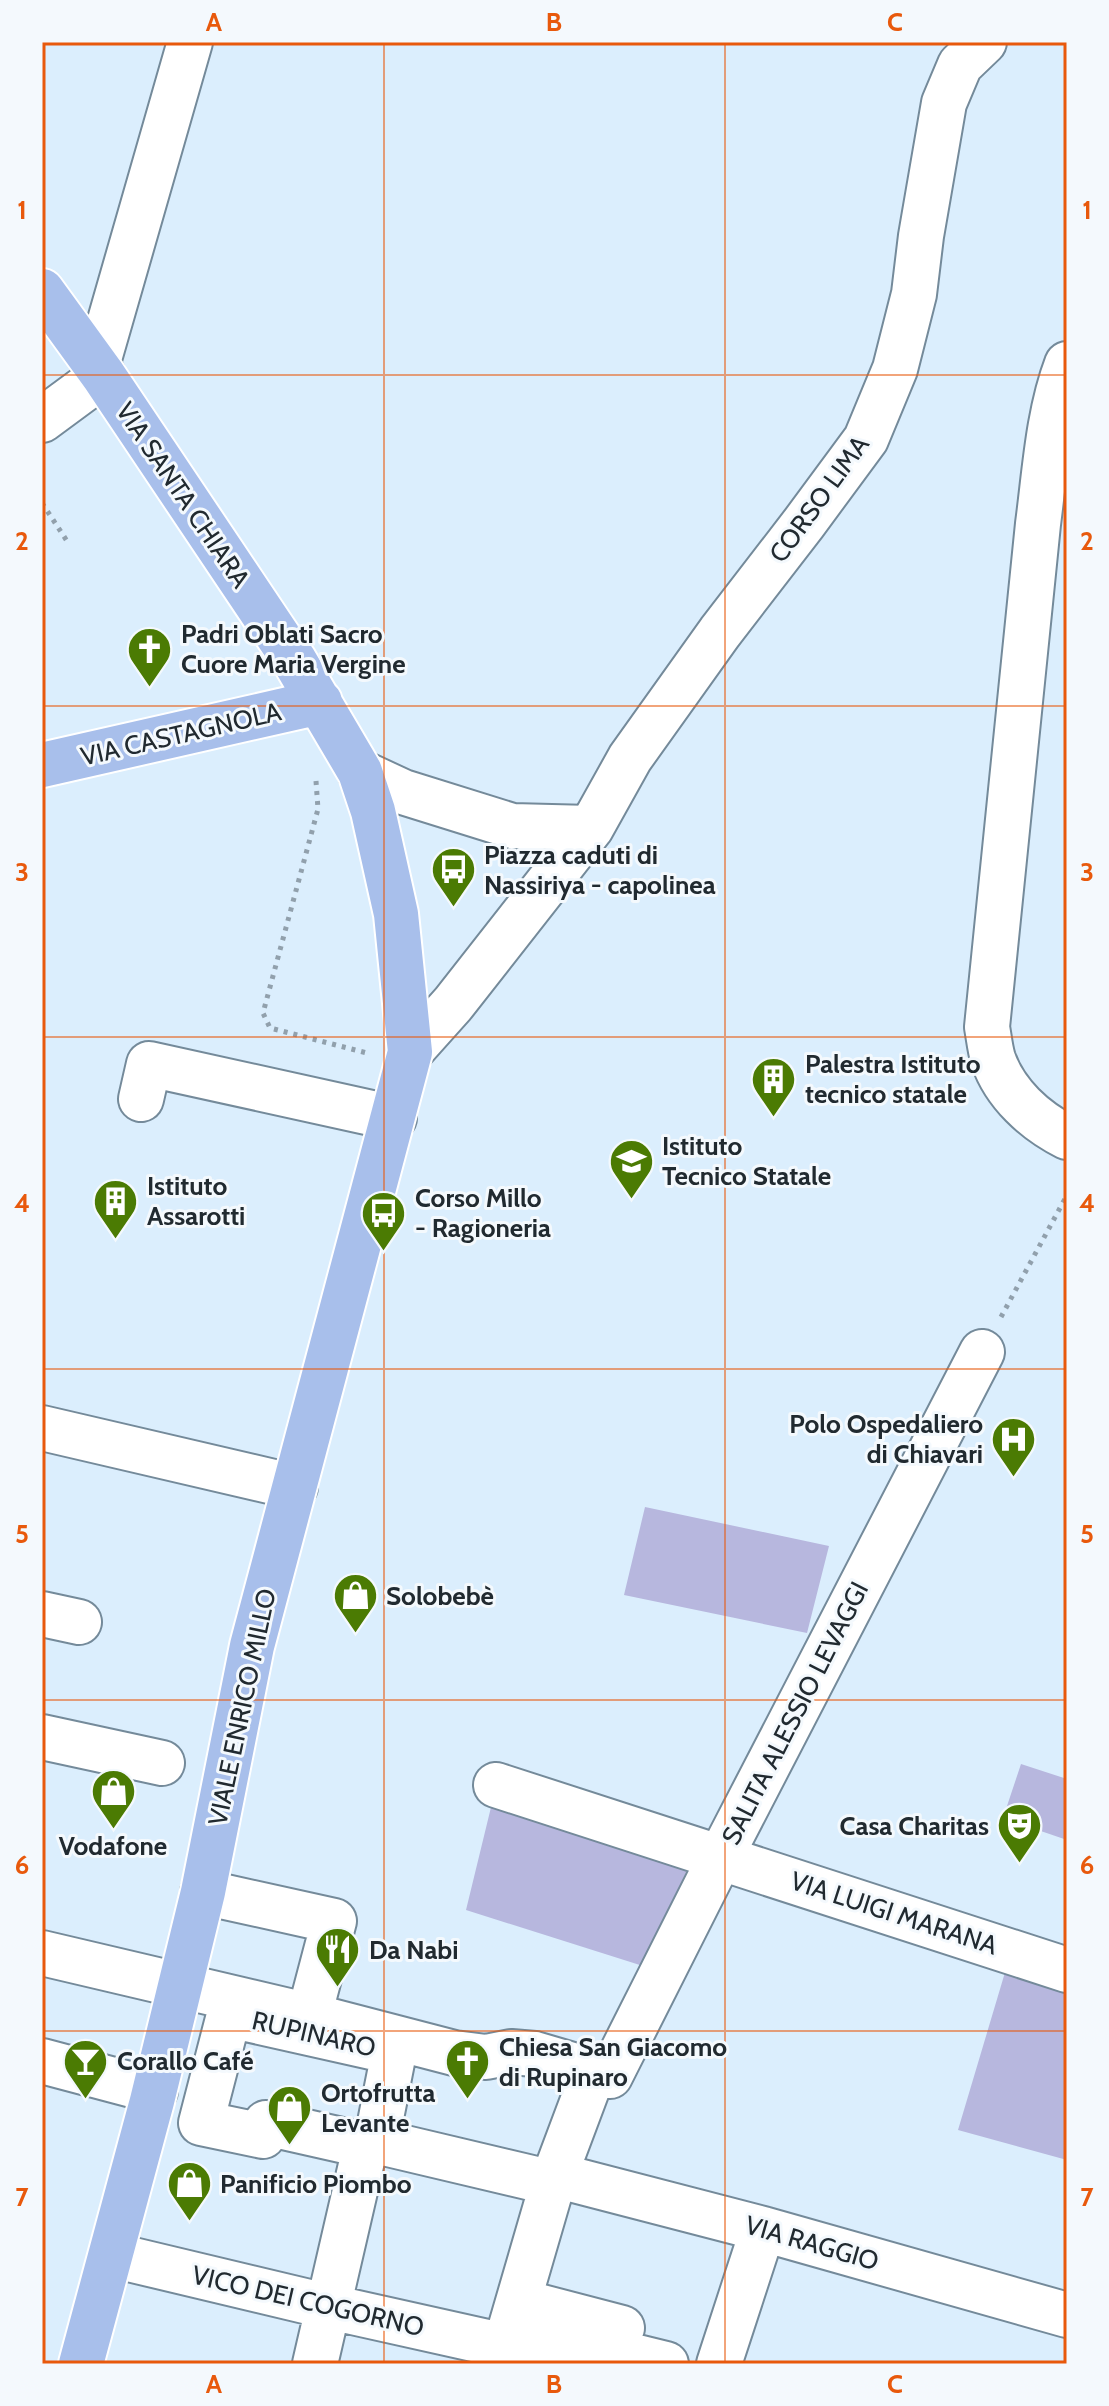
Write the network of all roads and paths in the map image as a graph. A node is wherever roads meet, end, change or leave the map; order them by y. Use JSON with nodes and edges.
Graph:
{"nodes":[{"id":1,"x":190,"y":42,"type":"edge"},
{"id":2,"x":984,"y":42,"type":"edge"},
{"id":3,"x":42,"y":291,"type":"edge"},
{"id":4,"x":1067,"y":364,"type":"edge"},
{"id":5,"x":100,"y":371,"type":"junction"},
{"id":6,"x":42,"y":420,"type":"edge"},
{"id":7,"x":42,"y":503,"type":"edge"},
{"id":8,"x":67,"y":541,"type":"dead end"},
{"id":9,"x":320,"y":702,"type":"junction"},
{"id":10,"x":42,"y":765,"type":"edge"},
{"id":11,"x":360,"y":772,"type":"junction"},
{"id":12,"x":591,"y":828,"type":"junction"},
{"id":13,"x":410,"y":1052,"type":"junction"},
{"id":14,"x":141,"y":1099,"type":"dead end"},
{"id":15,"x":394,"y":1118,"type":"junction"},
{"id":16,"x":1067,"y":1137,"type":"edge"},
{"id":17,"x":1067,"y":1195,"type":"edge"},
{"id":18,"x":982,"y":1352,"type":"joint"},
{"id":19,"x":42,"y":1428,"type":"edge"},
{"id":20,"x":295,"y":1487,"type":"junction"},
{"id":21,"x":44,"y":1745,"type":"edge"},
{"id":22,"x":162,"y":1763,"type":"dead end"},
{"id":23,"x":496,"y":1785,"type":"dead end"},
{"id":24,"x":721,"y":1856,"type":"junction"},
{"id":25,"x":203,"y":1892,"type":"junction"},
{"id":26,"x":42,"y":1953,"type":"edge"},
{"id":27,"x":1067,"y":1970,"type":"edge"},
{"id":28,"x":179,"y":1986,"type":"junction"},
{"id":29,"x":309,"y":2016,"type":"junction"},
{"id":30,"x":42,"y":2061,"type":"edge"},
{"id":31,"x":602,"y":2074,"type":"junction"},
{"id":32,"x":155,"y":2091,"type":"junction"},
{"id":33,"x":367,"y":2139,"type":"junction"},
{"id":34,"x":554,"y":2179,"type":"junction"},
{"id":35,"x":763,"y":2229,"type":"junction"},
{"id":36,"x":112,"y":2255,"type":"junction"},
{"id":37,"x":330,"y":2307,"type":"junction"},
{"id":38,"x":1067,"y":2315,"type":"edge"},
{"id":39,"x":510,"y":2339,"type":"edge"},
{"id":40,"x":81,"y":2364,"type":"edge"},
{"id":41,"x":315,"y":2364,"type":"edge"},
{"id":42,"x":666,"y":2364,"type":"edge"},
{"id":43,"x":719,"y":2364,"type":"edge"}],
"edges":[{"from":1,"to":5,"type":"street"},
{"from":2,"to":12,"type":"street","name":"CORSO LIMA"},
{"from":3,"to":5,"type":"main road","name":"VIA SANTA CHIARA"},
{"from":4,"to":16,"type":"street"},
{"from":5,"to":6,"type":"street"},
{"from":5,"to":9,"type":"main road","name":"VIA SANTA CHIARA"},
{"from":7,"to":8,"type":"path"},
{"from":9,"to":10,"type":"main road","name":"VIA CASTAGNOLA"},
{"from":9,"to":11,"type":"main road","name":"VIA SANTA CHIARA"},
{"from":11,"to":12,"type":"street"},
{"from":11,"to":13,"type":"main road","name":"VIALE ENRICO MILLO"},
{"from":12,"to":13,"type":"street","name":"CORSO LIMA"},
{"from":13,"to":15,"type":"main road","name":"VIALE ENRICO MILLO"},
{"from":14,"to":15,"type":"street"},
{"from":15,"to":20,"type":"main road","name":"VIALE ENRICO MILLO"},
{"from":17,"to":18,"type":"path"},
{"from":18,"to":24,"type":"street","name":"SALITA ALESSIO LEVAGGI"},
{"from":19,"to":20,"type":"street"},
{"from":20,"to":25,"type":"main road","name":"VIALE ENRICO MILLO"},
{"from":21,"to":22,"type":"street"},
{"from":23,"to":24,"type":"street","name":"VIA LUIGI MARANA"},
{"from":24,"to":27,"type":"street","name":"VIA LUIGI MARANA"},
{"from":24,"to":31,"type":"street","name":"SALITA ALESSIO LEVAGGI"},
{"from":25,"to":28,"type":"main road","name":"VIALE ENRICO MILLO"},
{"from":25,"to":29,"type":"street"},
{"from":26,"to":28,"type":"street"},
{"from":28,"to":29,"type":"street"},
{"from":28,"to":32,"type":"main road","name":"VIALE ENRICO MILLO"},
{"from":29,"to":31,"type":"street"},
{"from":30,"to":32,"type":"street"},
{"from":31,"to":34,"type":"street","name":"SALITA ALESSIO LEVAGGI"},
{"from":32,"to":36,"type":"main road","name":"VIALE ENRICO MILLO"},
{"from":33,"to":33,"type":"street","name":"RUPINARO"},
{"from":33,"to":34,"type":"street","name":"VIA RAGGIO"},
{"from":33,"to":37,"type":"street"},
{"from":34,"to":35,"type":"street","name":"VIA RAGGIO"},
{"from":34,"to":39,"type":"street","name":"SALITA ALESSIO LEVAGGI"},
{"from":35,"to":38,"type":"street","name":"VIA RAGGIO"},
{"from":35,"to":43,"type":"street"},
{"from":36,"to":37,"type":"street","name":"VICO DEI COGORNO"},
{"from":36,"to":40,"type":"main road","name":"VIALE ENRICO MILLO"},
{"from":37,"to":39,"type":"street","name":"VICO DEI COGORNO"},
{"from":37,"to":41,"type":"street"},
{"from":39,"to":42,"type":"street"}]}
